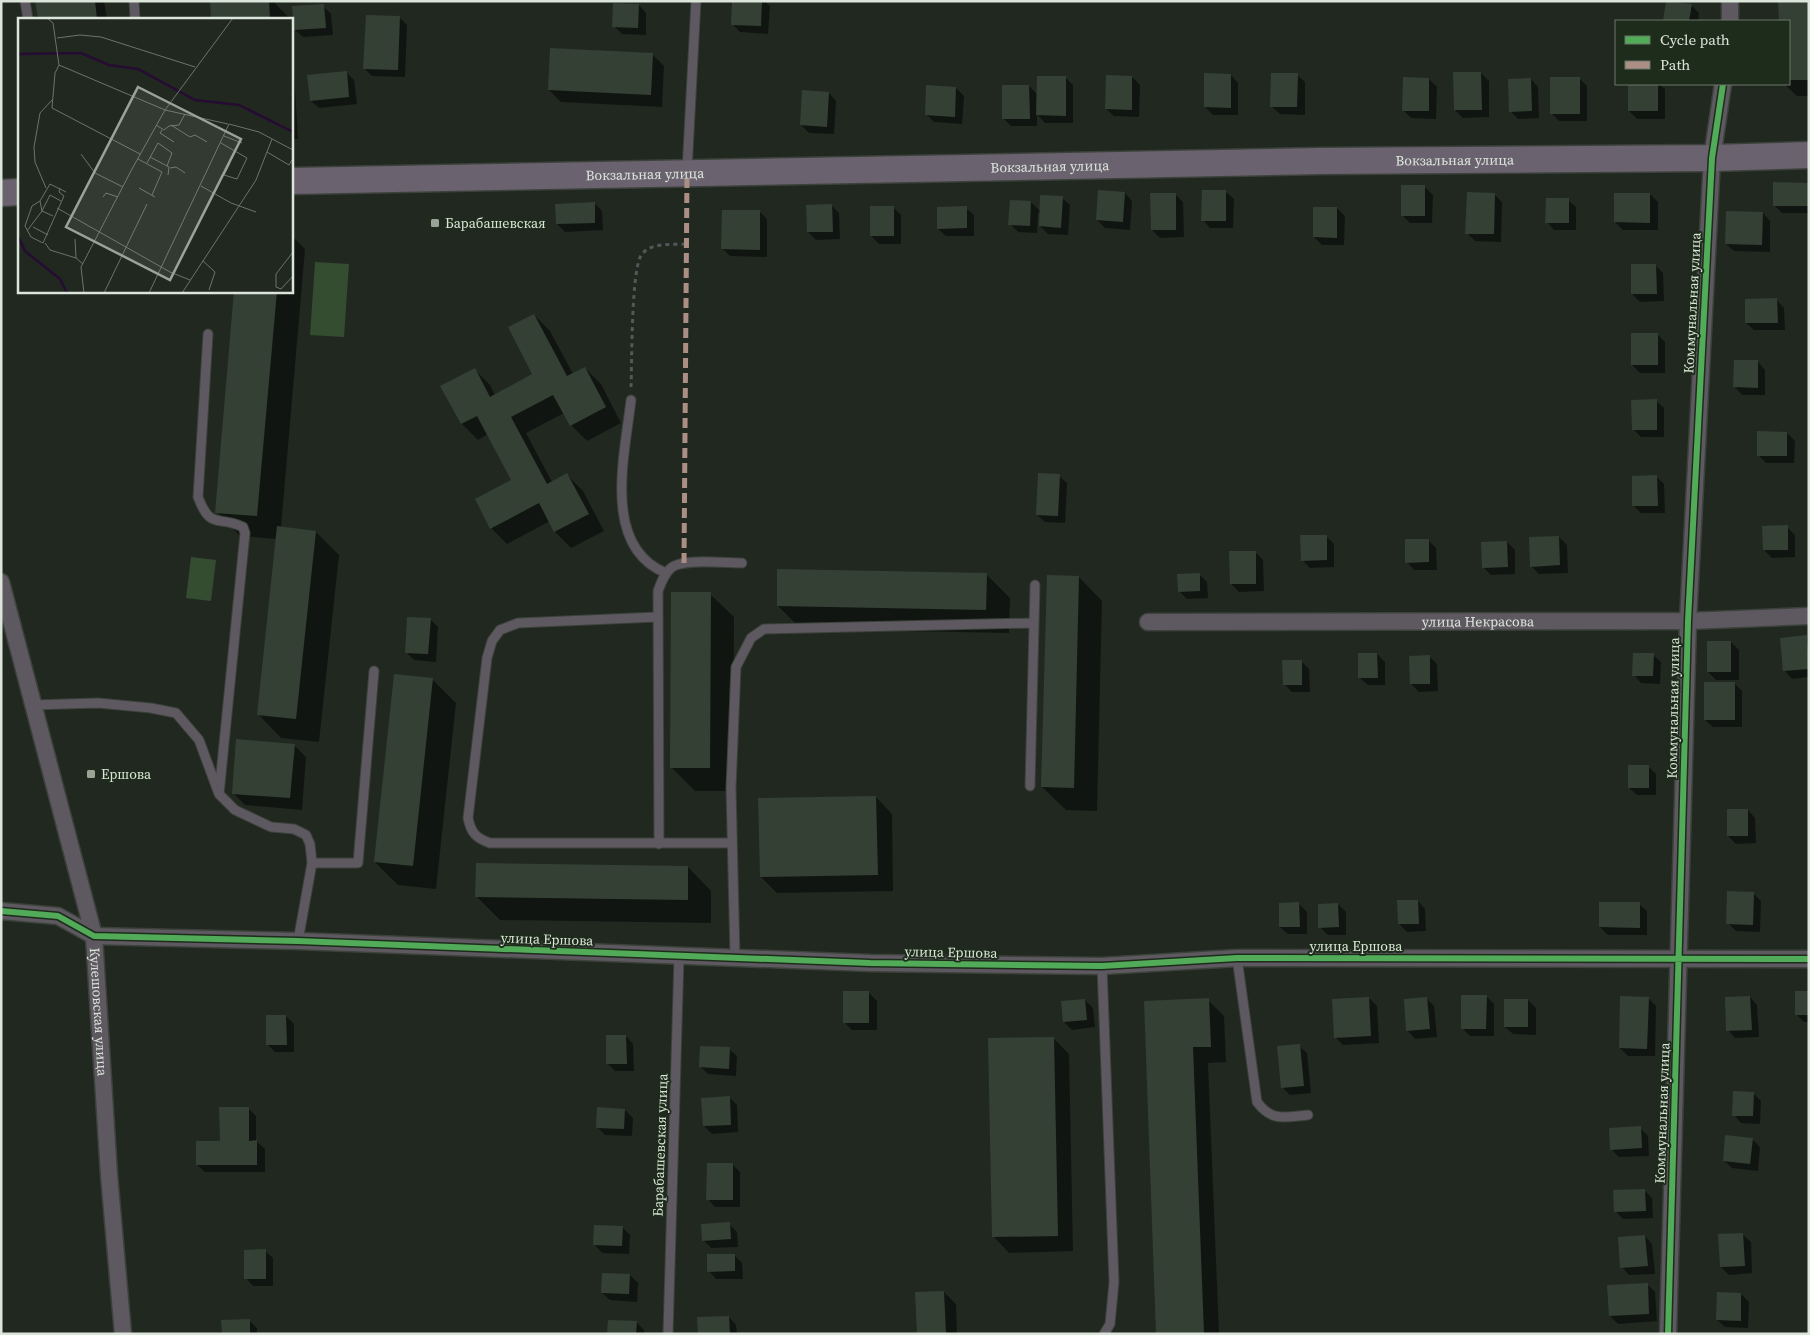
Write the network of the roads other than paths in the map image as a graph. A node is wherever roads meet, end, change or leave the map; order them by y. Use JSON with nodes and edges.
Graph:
{"nodes":[{"id":1,"x":25,"y":1,"type":"edge"},
{"id":2,"x":134,"y":1,"type":"edge"},
{"id":3,"x":696,"y":1,"type":"edge"},
{"id":4,"x":1730,"y":1,"type":"edge"},
{"id":5,"x":28,"y":18,"type":"edge"},
{"id":6,"x":135,"y":18,"type":"edge"},
{"id":7,"x":1730,"y":20,"type":"edge"},
{"id":8,"x":1723,"y":85,"type":"edge"},
{"id":9,"x":1809,"y":155,"type":"edge"},
{"id":10,"x":1712,"y":158,"type":"junction"},
{"id":11,"x":687,"y":172,"type":"junction"},
{"id":12,"x":292,"y":181,"type":"edge"},
{"id":13,"x":18,"y":192,"type":"edge"},
{"id":14,"x":1,"y":193,"type":"edge"},
{"id":15,"x":208,"y":334,"type":"dead end"},
{"id":16,"x":631,"y":400,"type":"road end"},
{"id":17,"x":742,"y":563,"type":"dead end"},
{"id":18,"x":666,"y":573,"type":"junction"},
{"id":19,"x":1,"y":582,"type":"edge"},
{"id":20,"x":1035,"y":585,"type":"dead end"},
{"id":21,"x":1809,"y":616,"type":"edge"},
{"id":22,"x":657,"y":617,"type":"junction"},
{"id":23,"x":1688,"y":621,"type":"junction"},
{"id":24,"x":1148,"y":622,"type":"dead end"},
{"id":25,"x":1033,"y":623,"type":"junction"},
{"id":26,"x":374,"y":671,"type":"dead end"},
{"id":27,"x":32,"y":705,"type":"junction"},
{"id":28,"x":1030,"y":786,"type":"dead end"},
{"id":29,"x":219,"y":794,"type":"junction"},
{"id":30,"x":732,"y":843,"type":"junction"},
{"id":31,"x":659,"y":844,"type":"junction"},
{"id":32,"x":312,"y":863,"type":"junction"},
{"id":33,"x":1,"y":911,"type":"edge"},
{"id":34,"x":94,"y":936,"type":"junction"},
{"id":35,"x":298,"y":941,"type":"junction"},
{"id":36,"x":680,"y":956,"type":"junction"},
{"id":37,"x":735,"y":957,"type":"junction"},
{"id":38,"x":1237,"y":958,"type":"junction"},
{"id":39,"x":1679,"y":959,"type":"junction"},
{"id":40,"x":1809,"y":959,"type":"edge"},
{"id":41,"x":1102,"y":966,"type":"junction"},
{"id":42,"x":1308,"y":1115,"type":"dead end"},
{"id":43,"x":123,"y":1334,"type":"edge"},
{"id":44,"x":668,"y":1334,"type":"edge"},
{"id":45,"x":1104,"y":1334,"type":"edge"},
{"id":46,"x":1668,"y":1334,"type":"edge"}],
"edges":[{"from":1,"to":5,"type":"lane"},
{"from":2,"to":6,"type":"lane"},
{"from":3,"to":11,"type":"lane"},
{"from":4,"to":7,"type":"street"},
{"from":8,"to":10,"type":"street","name":"Коммунальная улица"},
{"from":9,"to":10,"type":"main road","name":"Вокзальная улица"},
{"from":10,"to":11,"type":"main road","name":"Вокзальная улица"},
{"from":10,"to":23,"type":"street","name":"Коммунальная улица"},
{"from":11,"to":12,"type":"main road","name":"Вокзальная улица"},
{"from":13,"to":14,"type":"main road"},
{"from":15,"to":29,"type":"lane"},
{"from":16,"to":18,"type":"lane"},
{"from":17,"to":18,"type":"lane"},
{"from":18,"to":22,"type":"lane"},
{"from":19,"to":27,"type":"street","name":"Кулешовская улица"},
{"from":20,"to":25,"type":"lane"},
{"from":21,"to":23,"type":"street","name":"улица Некрасова"},
{"from":22,"to":31,"type":"lane"},
{"from":22,"to":31,"type":"lane"},
{"from":23,"to":24,"type":"street","name":"улица Некрасова"},
{"from":23,"to":39,"type":"street","name":"Коммунальная улица"},
{"from":25,"to":28,"type":"lane"},
{"from":25,"to":30,"type":"lane"},
{"from":26,"to":32,"type":"lane"},
{"from":27,"to":29,"type":"lane"},
{"from":27,"to":34,"type":"street","name":"Кулешовская улица"},
{"from":29,"to":32,"type":"lane"},
{"from":30,"to":31,"type":"lane"},
{"from":30,"to":37,"type":"lane"},
{"from":32,"to":35,"type":"lane"},
{"from":33,"to":34,"type":"street"},
{"from":34,"to":35,"type":"street","name":"улица Ершова"},
{"from":34,"to":43,"type":"street","name":"Кулешовская улица"},
{"from":35,"to":36,"type":"street","name":"улица Ершова"},
{"from":36,"to":37,"type":"street","name":"улица Ершова"},
{"from":36,"to":44,"type":"lane","name":"Барабашевская улица"},
{"from":37,"to":41,"type":"street","name":"улица Ершова"},
{"from":38,"to":39,"type":"street","name":"улица Ершова"},
{"from":38,"to":41,"type":"street","name":"улица Ершова"},
{"from":38,"to":42,"type":"lane"},
{"from":39,"to":40,"type":"street","name":"улица Ершова"},
{"from":39,"to":46,"type":"street","name":"Коммунальная улица"},
{"from":41,"to":45,"type":"lane"}]}
